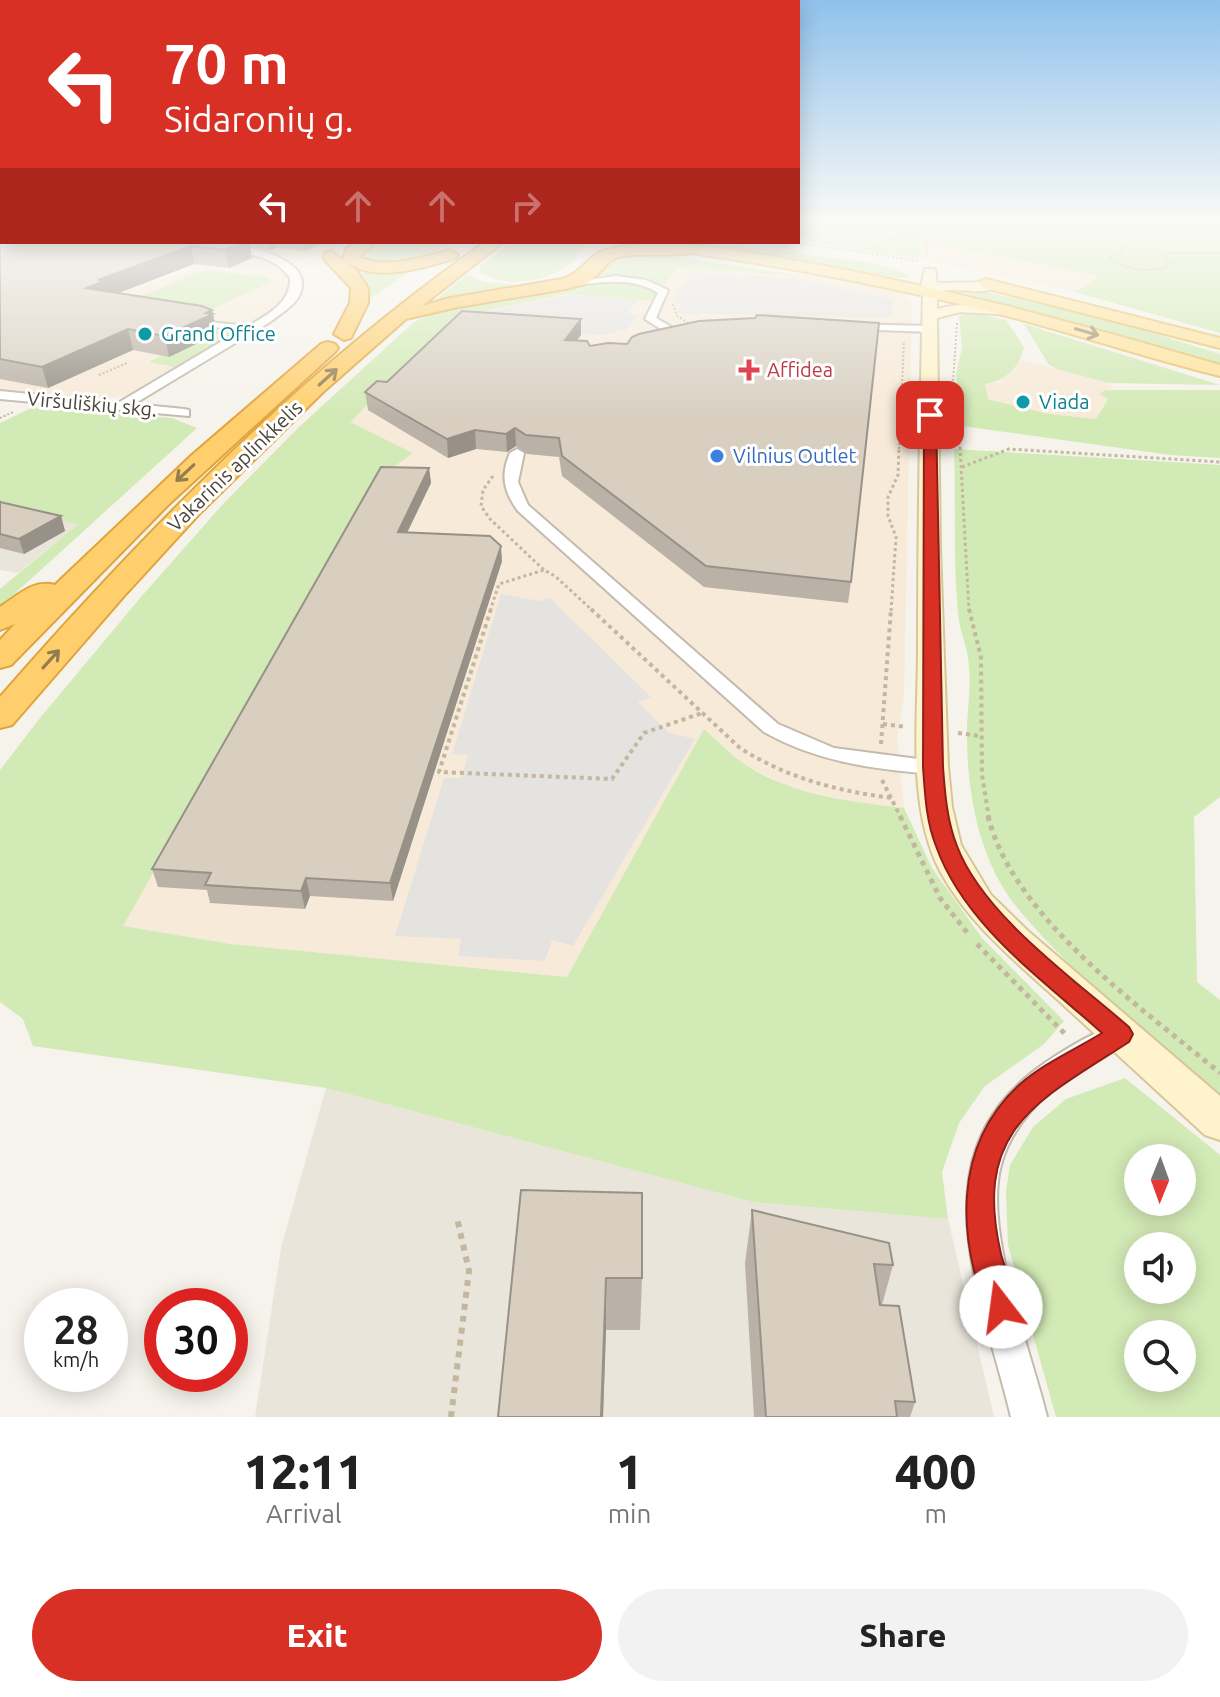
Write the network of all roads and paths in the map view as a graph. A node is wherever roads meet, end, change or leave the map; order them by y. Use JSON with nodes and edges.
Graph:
{"nodes":[{"id":1,"x":297,"y":287,"type":"edge"},
{"id":2,"x":361,"y":287,"type":"edge"},
{"id":3,"x":405,"y":287,"type":"edge"},
{"id":4,"x":421,"y":287,"type":"edge"},
{"id":5,"x":546,"y":287,"type":"edge"},
{"id":6,"x":656,"y":287,"type":"edge"},
{"id":7,"x":909,"y":287,"type":"edge"},
{"id":8,"x":926,"y":287,"type":"edge"},
{"id":9,"x":939,"y":287,"type":"edge"},
{"id":10,"x":997,"y":287,"type":"edge"},
{"id":11,"x":400,"y":291,"type":"dead end"},
{"id":12,"x":927,"y":291,"type":"junction"},
{"id":13,"x":1012,"y":311,"type":"junction"},
{"id":14,"x":384,"y":315,"type":"junction"},
{"id":15,"x":957,"y":316,"type":"dead end"},
{"id":16,"x":930,"y":322,"type":"junction"},
{"id":17,"x":213,"y":324,"type":"edge"},
{"id":18,"x":839,"y":325,"type":"edge"},
{"id":19,"x":250,"y":330,"type":"junction"},
{"id":20,"x":344,"y":334,"type":"junction"},
{"id":21,"x":656,"y":335,"type":"edge"},
{"id":22,"x":1220,"y":343,"type":"edge"},
{"id":23,"x":127,"y":363,"type":"dead end"},
{"id":24,"x":1220,"y":371,"type":"edge"},
{"id":25,"x":99,"y":375,"type":"dead end"},
{"id":26,"x":1,"y":402,"type":"edge"},
{"id":27,"x":120,"y":407,"type":"junction"},
{"id":28,"x":184,"y":413,"type":"dead end"},
{"id":29,"x":517,"y":453,"type":"dead end"},
{"id":30,"x":1220,"y":462,"type":"edge"},
{"id":31,"x":496,"y":466,"type":"dead end"},
{"id":32,"x":962,"y":468,"type":"junction"},
{"id":33,"x":97,"y":555,"type":"junction"},
{"id":34,"x":544,"y":570,"type":"junction"},
{"id":35,"x":0,"y":621,"type":"edge"},
{"id":36,"x":0,"y":658,"type":"edge"},
{"id":37,"x":702,"y":713,"type":"junction"},
{"id":38,"x":0,"y":718,"type":"edge"},
{"id":39,"x":933,"y":767,"type":"junction"},
{"id":40,"x":892,"y":798,"type":"dead end"},
{"id":41,"x":1120,"y":1034,"type":"junction"},
{"id":42,"x":1220,"y":1073,"type":"edge"},
{"id":43,"x":1220,"y":1122,"type":"edge"},
{"id":44,"x":457,"y":1218,"type":"dead end"},
{"id":45,"x":451,"y":1417,"type":"edge"},
{"id":46,"x":1029,"y":1417,"type":"edge"}],
"edges":[{"from":1,"to":19,"type":"street"},
{"from":2,"to":20,"type":"highway"},
{"from":3,"to":11,"type":"highway","name":"Vakarinis aplinkkelis"},
{"from":4,"to":14,"type":"highway","name":"Vakarinis aplinkkelis"},
{"from":5,"to":14,"type":"highway"},
{"from":6,"to":21,"type":"street"},
{"from":7,"to":12,"type":"main road"},
{"from":8,"to":12,"type":"main road"},
{"from":9,"to":12,"type":"main road"},
{"from":10,"to":22,"type":"main road"},
{"from":12,"to":13,"type":"main road"},
{"from":12,"to":16,"type":"main road"},
{"from":13,"to":16,"type":"main road"},
{"from":13,"to":24,"type":"main road","one_way":true},
{"from":14,"to":20,"type":"highway","name":"Vakarinis aplinkkelis"},
{"from":38,"to":14,"type":"highway","name":"Vakarinis aplinkkelis","one_way":true},
{"from":15,"to":32,"type":"path"},
{"from":16,"to":18,"type":"street"},
{"from":16,"to":39,"type":"main road"},
{"from":17,"to":19,"type":"street"},
{"from":19,"to":27,"type":"street"},
{"from":20,"to":33,"type":"highway","name":"Vakarinis aplinkkelis","one_way":true},
{"from":23,"to":25,"type":"path"},
{"from":26,"to":27,"type":"street","name":"Viršuliškių skg."},
{"from":27,"to":28,"type":"street","name":"Viršuliškių skg."},
{"from":29,"to":39,"type":"street"},
{"from":30,"to":32,"type":"path"},
{"from":31,"to":34,"type":"path"},
{"from":32,"to":42,"type":"path"},
{"from":33,"to":35,"type":"highway"},
{"from":33,"to":36,"type":"highway","name":"Vakarinis aplinkkelis"},
{"from":34,"to":37,"type":"path"},
{"from":34,"to":37,"type":"path"},
{"from":37,"to":40,"type":"path"},
{"from":39,"to":41,"type":"main road"},
{"from":41,"to":43,"type":"main road"},
{"from":41,"to":46,"type":"street"},
{"from":44,"to":45,"type":"path"}]}
